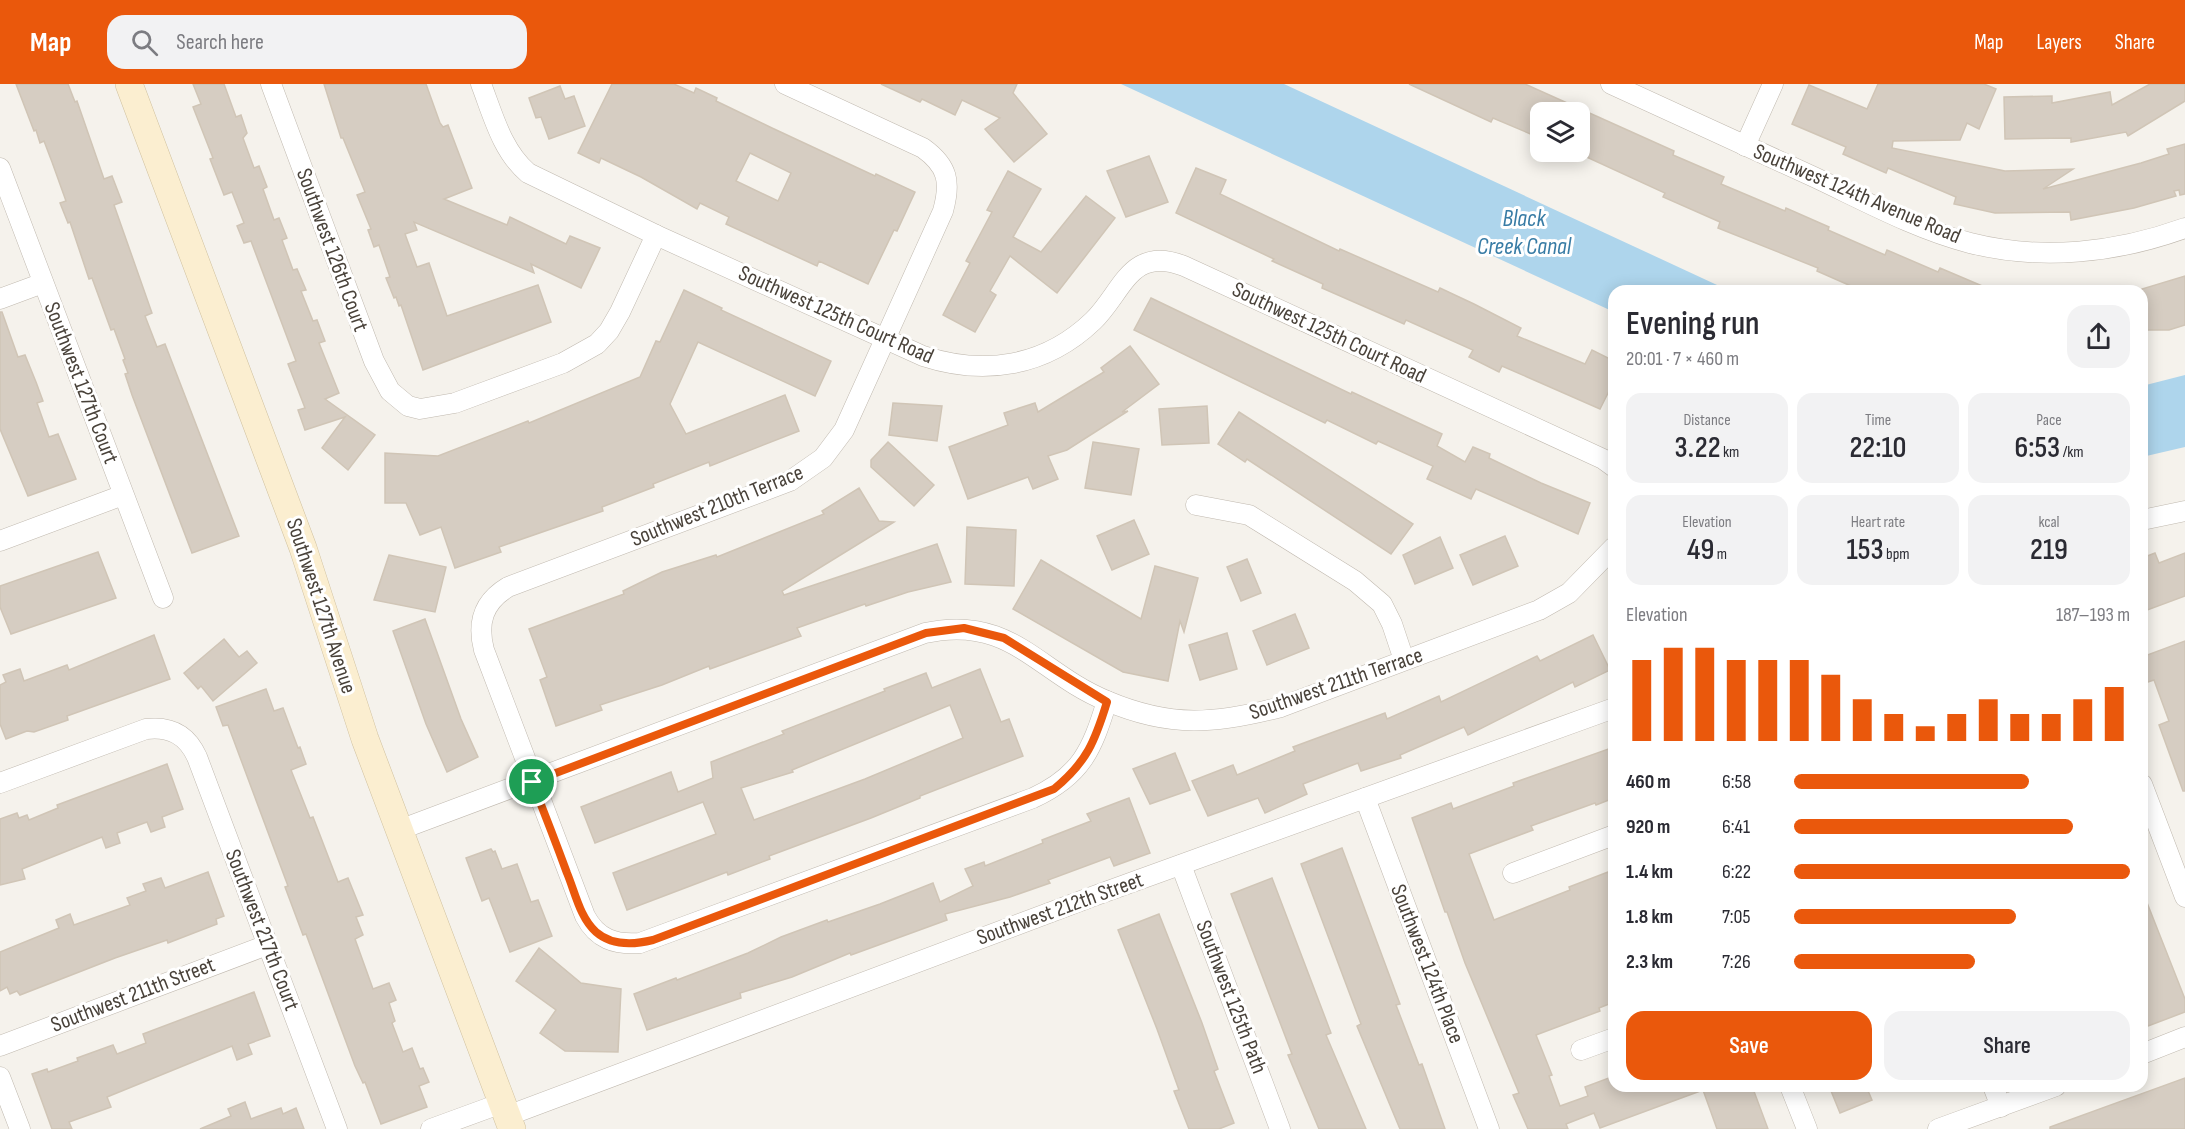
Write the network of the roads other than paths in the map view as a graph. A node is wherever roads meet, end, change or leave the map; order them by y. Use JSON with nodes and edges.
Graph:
{"nodes":[{"id":1,"x":129,"y":84,"type":"edge"},
{"id":2,"x":271,"y":84,"type":"edge"},
{"id":3,"x":481,"y":84,"type":"edge"},
{"id":4,"x":785,"y":84,"type":"edge"},
{"id":5,"x":1611,"y":84,"type":"edge"},
{"id":6,"x":1773,"y":84,"type":"edge"},
{"id":7,"x":1745,"y":146,"type":"junction"},
{"id":8,"x":0,"y":168,"type":"edge"},
{"id":9,"x":2185,"y":228,"type":"edge"},
{"id":10,"x":656,"y":235,"type":"junction"},
{"id":11,"x":43,"y":283,"type":"junction"},
{"id":12,"x":0,"y":299,"type":"edge"},
{"id":13,"x":884,"y":339,"type":"junction"},
{"id":14,"x":1608,"y":462,"type":"edge"},
{"id":15,"x":123,"y":495,"type":"junction"},
{"id":16,"x":1196,"y":505,"type":"dead end"},
{"id":17,"x":2185,"y":511,"type":"edge"},
{"id":18,"x":2148,"y":519,"type":"edge"},
{"id":19,"x":0,"y":541,"type":"edge"},
{"id":20,"x":1608,"y":553,"type":"edge"},
{"id":21,"x":163,"y":598,"type":"dead end"},
{"id":22,"x":1404,"y":660,"type":"junction"},
{"id":23,"x":1107,"y":702,"type":"junction"},
{"id":24,"x":1608,"y":710,"type":"edge"},
{"id":25,"x":532,"y":782,"type":"junction"},
{"id":26,"x":0,"y":783,"type":"edge"},
{"id":27,"x":1365,"y":798,"type":"junction"},
{"id":28,"x":2148,"y":800,"type":"edge"},
{"id":29,"x":399,"y":830,"type":"junction"},
{"id":30,"x":1608,"y":837,"type":"edge"},
{"id":31,"x":1181,"y":865,"type":"junction"},
{"id":32,"x":1513,"y":873,"type":"dead end"},
{"id":33,"x":2185,"y":897,"type":"edge"},
{"id":34,"x":267,"y":945,"type":"junction"},
{"id":35,"x":2185,"y":1037,"type":"edge"},
{"id":36,"x":1608,"y":1040,"type":"edge"},
{"id":37,"x":0,"y":1046,"type":"edge"},
{"id":38,"x":1581,"y":1050,"type":"dead end"},
{"id":39,"x":2148,"y":1052,"type":"edge"},
{"id":40,"x":0,"y":1077,"type":"edge"},
{"id":41,"x":1792,"y":1092,"type":"edge"},
{"id":42,"x":1995,"y":1092,"type":"edge"},
{"id":43,"x":2040,"y":1092,"type":"edge"},
{"id":44,"x":2001,"y":1107,"type":"junction"},
{"id":45,"x":507,"y":1120,"type":"edge"},
{"id":46,"x":20,"y":1129,"type":"edge"},
{"id":47,"x":337,"y":1129,"type":"edge"},
{"id":48,"x":432,"y":1129,"type":"edge"},
{"id":49,"x":1280,"y":1129,"type":"edge"},
{"id":50,"x":1489,"y":1129,"type":"edge"},
{"id":51,"x":1807,"y":1129,"type":"edge"},
{"id":52,"x":1938,"y":1129,"type":"edge"}],
"edges":[{"from":1,"to":29,"type":"street","name":"Southwest 127th Avenue"},
{"from":2,"to":10,"type":"street","name":"Southwest 126th Court"},
{"from":3,"to":10,"type":"street","name":"Southwest 125th Court Road"},
{"from":4,"to":13,"type":"street","name":"Southwest 210th Terrace"},
{"from":5,"to":7,"type":"street","name":"Southwest 124th Avenue Road"},
{"from":6,"to":7,"type":"street"},
{"from":7,"to":9,"type":"street","name":"Southwest 124th Avenue Road"},
{"from":8,"to":11,"type":"street","name":"Southwest 127th Court"},
{"from":10,"to":13,"type":"street","name":"Southwest 125th Court Road"},
{"from":11,"to":12,"type":"street"},
{"from":11,"to":15,"type":"street","name":"Southwest 127th Court"},
{"from":13,"to":14,"type":"street","name":"Southwest 125th Court Road"},
{"from":13,"to":25,"type":"street","name":"Southwest 210th Terrace"},
{"from":15,"to":19,"type":"street"},
{"from":15,"to":21,"type":"street","name":"Southwest 127th Court"},
{"from":16,"to":22,"type":"street"},
{"from":17,"to":18,"type":"street"},
{"from":20,"to":22,"type":"street","name":"Southwest 211th Terrace"},
{"from":22,"to":23,"type":"street","name":"Southwest 211th Terrace"},
{"from":23,"to":25,"type":"street"},
{"from":23,"to":25,"type":"street"},
{"from":24,"to":27,"type":"street","name":"Southwest 212th Street"},
{"from":25,"to":29,"type":"street"},
{"from":26,"to":34,"type":"street","name":"Southwest 217th Court"},
{"from":27,"to":31,"type":"street","name":"Southwest 212th Street"},
{"from":27,"to":50,"type":"street","name":"Southwest 124th Place"},
{"from":28,"to":33,"type":"street"},
{"from":29,"to":45,"type":"street","name":"Southwest 127th Avenue"},
{"from":30,"to":32,"type":"street"},
{"from":31,"to":45,"type":"street","name":"Southwest 212th Street"},
{"from":31,"to":49,"type":"street","name":"Southwest 125th Path"},
{"from":34,"to":37,"type":"street","name":"Southwest 211th Street"},
{"from":34,"to":47,"type":"street","name":"Southwest 217th Court"},
{"from":35,"to":39,"type":"street"},
{"from":36,"to":38,"type":"street"},
{"from":40,"to":46,"type":"street"},
{"from":41,"to":51,"type":"street"},
{"from":42,"to":44,"type":"street"},
{"from":43,"to":44,"type":"street"},
{"from":44,"to":52,"type":"street"},
{"from":45,"to":48,"type":"street","name":"Southwest 212th Street"}]}
